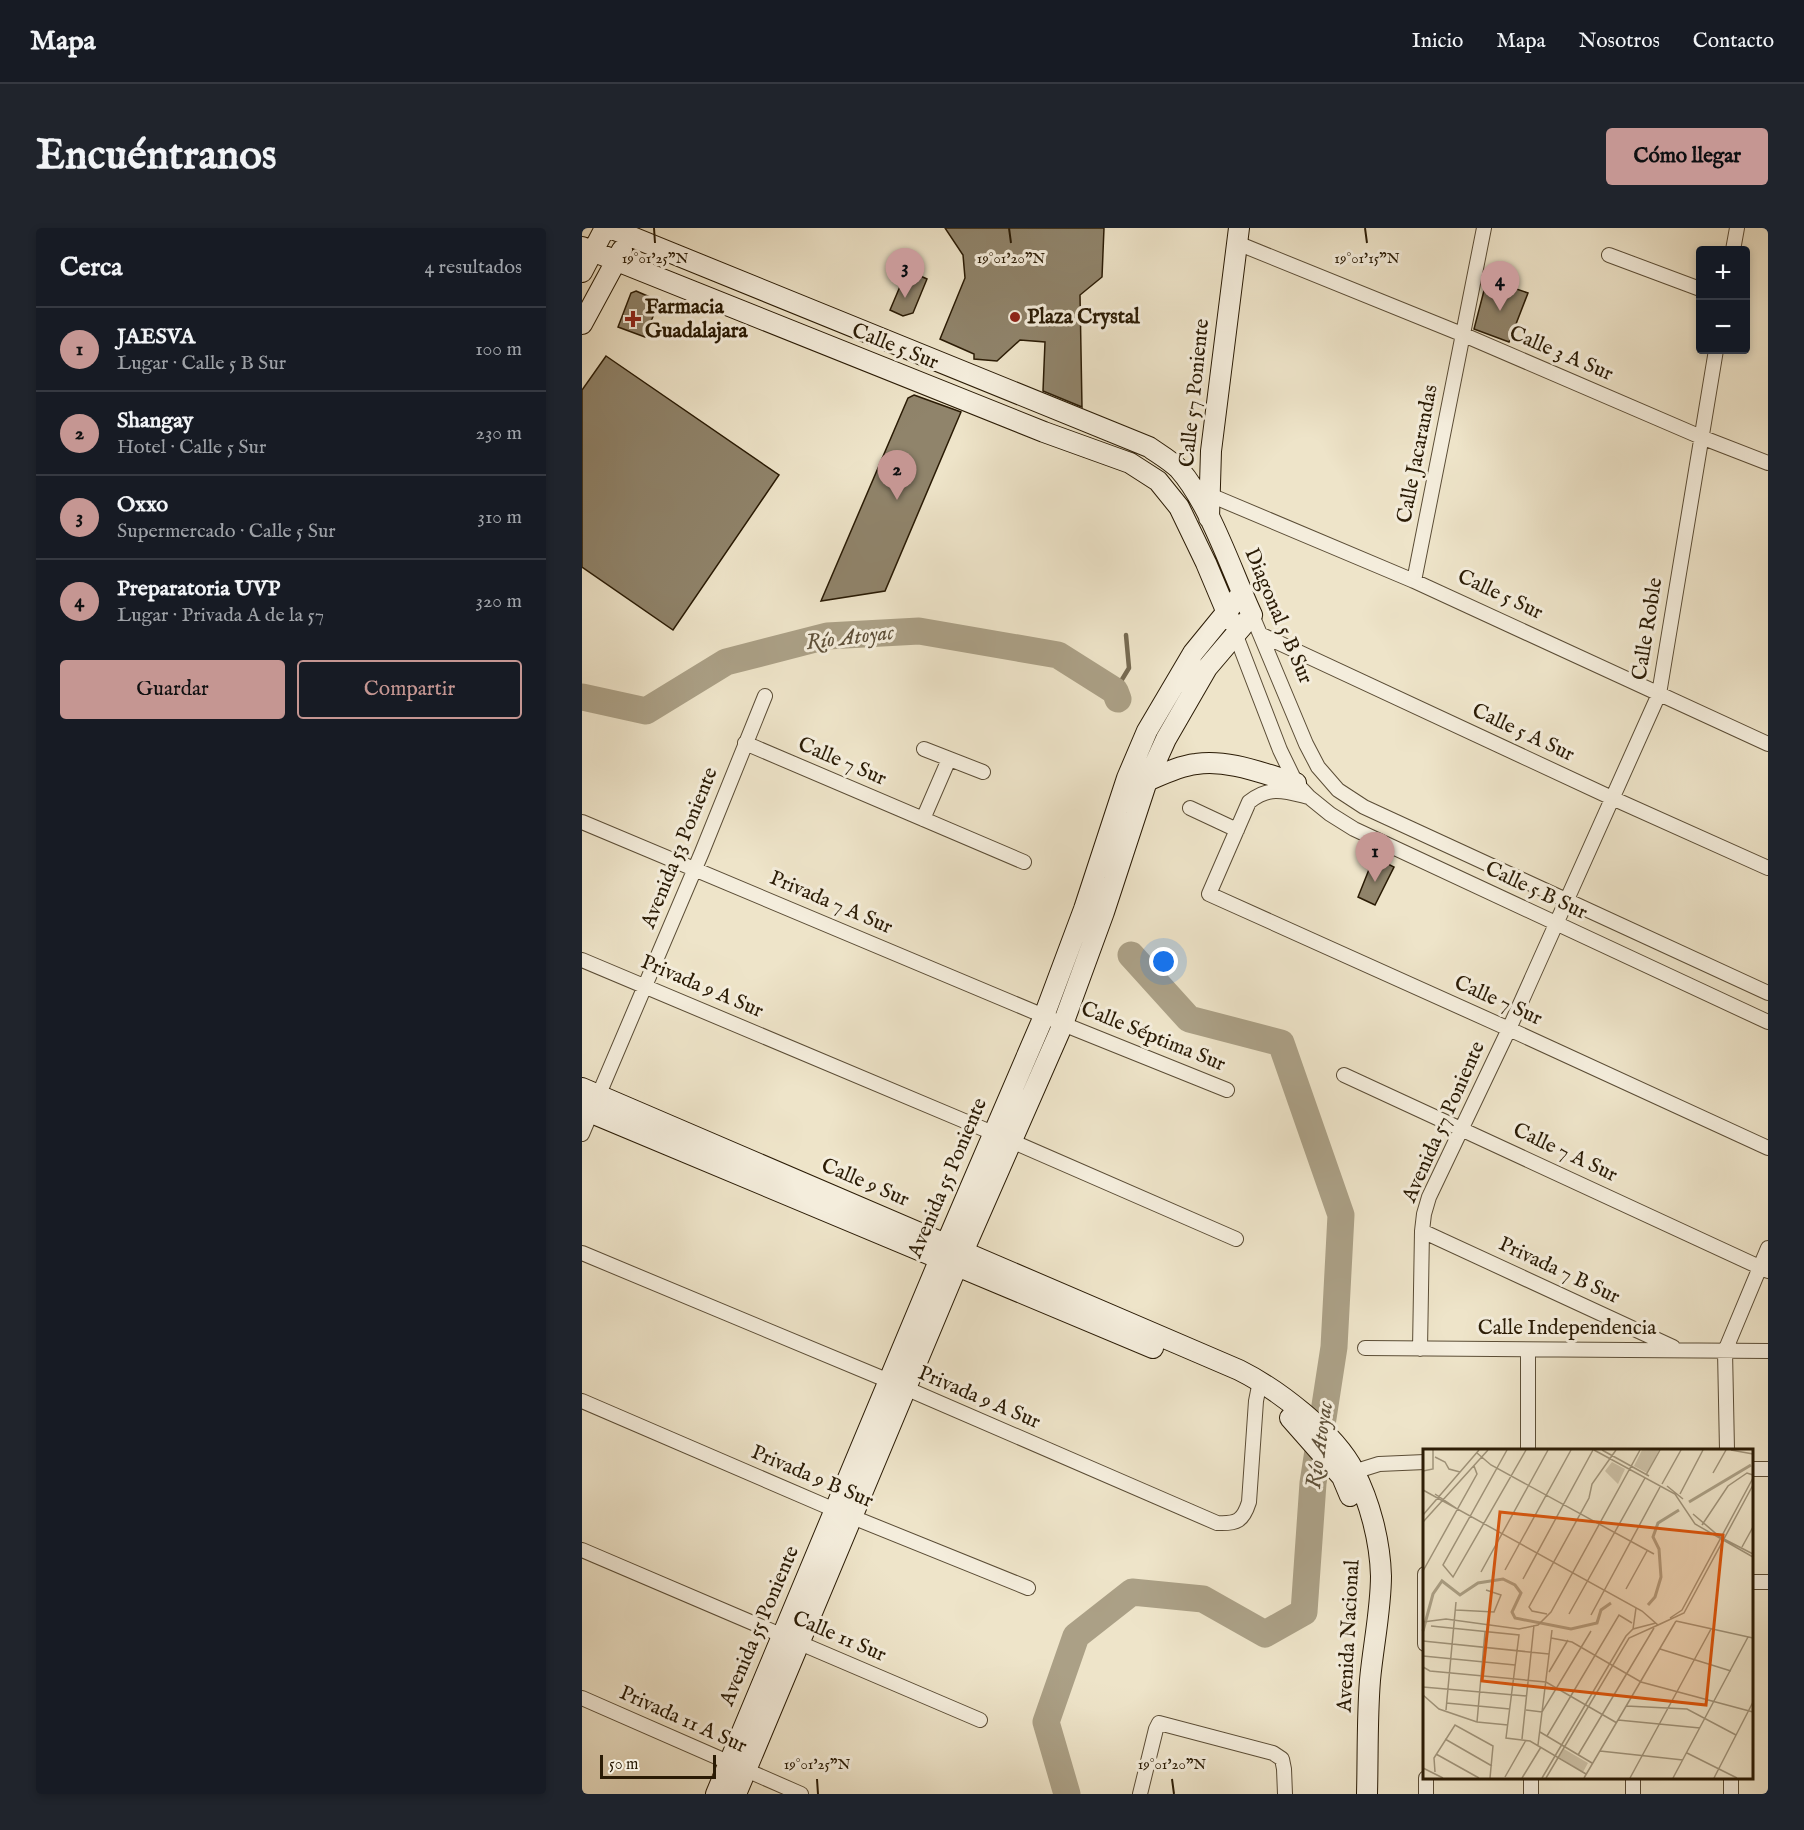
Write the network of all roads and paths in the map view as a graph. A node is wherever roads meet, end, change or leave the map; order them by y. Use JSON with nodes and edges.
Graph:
{"nodes":[{"id":1,"x":605,"y":228,"type":"edge"},
{"id":2,"x":1484,"y":228,"type":"edge"},
{"id":3,"x":1737,"y":228,"type":"edge"},
{"id":4,"x":623,"y":230,"type":"edge"},
{"id":5,"x":1238,"y":235,"type":"edge"},
{"id":6,"x":1734,"y":246,"type":"edge"},
{"id":7,"x":588,"y":249,"type":"edge"},
{"id":8,"x":1609,"y":255,"type":"dead end"},
{"id":9,"x":616,"y":261,"type":"junction"},
{"id":10,"x":582,"y":272,"type":"edge"},
{"id":11,"x":1696,"y":287,"type":"edge"},
{"id":12,"x":582,"y":324,"type":"edge"},
{"id":13,"x":1464,"y":335,"type":"junction"},
{"id":14,"x":1715,"y":354,"type":"edge"},
{"id":15,"x":1052,"y":407,"type":"junction"},
{"id":16,"x":1044,"y":432,"type":"junction"},
{"id":17,"x":1701,"y":437,"type":"junction"},
{"id":18,"x":1211,"y":451,"type":"junction"},
{"id":19,"x":1768,"y":463,"type":"edge"},
{"id":20,"x":1178,"y":468,"type":"junction"},
{"id":21,"x":1191,"y":485,"type":"joint"},
{"id":22,"x":1210,"y":495,"type":"junction"},
{"id":23,"x":1209,"y":519,"type":"junction"},
{"id":24,"x":1206,"y":563,"type":"junction"},
{"id":25,"x":1414,"y":581,"type":"junction"},
{"id":26,"x":1242,"y":593,"type":"junction"},
{"id":27,"x":1226,"y":610,"type":"junction"},
{"id":28,"x":1252,"y":615,"type":"junction"},
{"id":29,"x":1235,"y":633,"type":"junction"},
{"id":30,"x":1262,"y":635,"type":"junction"},
{"id":31,"x":1659,"y":694,"type":"junction"},
{"id":32,"x":765,"y":696,"type":"dead end"},
{"id":33,"x":745,"y":743,"type":"junction"},
{"id":34,"x":1768,"y":744,"type":"edge"},
{"id":35,"x":924,"y":749,"type":"dead end"},
{"id":36,"x":949,"y":759,"type":"junction"},
{"id":37,"x":1318,"y":767,"type":"joint"},
{"id":38,"x":983,"y":772,"type":"dead end"},
{"id":39,"x":1147,"y":781,"type":"junction"},
{"id":40,"x":1303,"y":790,"type":"junction"},
{"id":41,"x":1612,"y":798,"type":"junction"},
{"id":42,"x":1190,"y":808,"type":"dead end"},
{"id":43,"x":923,"y":819,"type":"junction"},
{"id":44,"x":582,"y":822,"type":"edge"},
{"id":45,"x":1237,"y":830,"type":"junction"},
{"id":46,"x":1024,"y":862,"type":"dead end"},
{"id":47,"x":1768,"y":868,"type":"edge"},
{"id":48,"x":695,"y":869,"type":"junction"},
{"id":49,"x":1566,"y":899,"type":"junction"},
{"id":50,"x":1555,"y":923,"type":"junction"},
{"id":51,"x":582,"y":960,"type":"edge"},
{"id":52,"x":645,"y":986,"type":"junction"},
{"id":53,"x":1768,"y":993,"type":"edge"},
{"id":54,"x":1044,"y":1016,"type":"junction"},
{"id":55,"x":1768,"y":1022,"type":"edge"},
{"id":56,"x":1063,"y":1024,"type":"junction"},
{"id":57,"x":1509,"y":1029,"type":"junction"},
{"id":58,"x":1344,"y":1075,"type":"dead end"},
{"id":59,"x":1227,"y":1090,"type":"dead end"},
{"id":60,"x":588,"y":1101,"type":"edge"},
{"id":61,"x":1463,"y":1128,"type":"junction"},
{"id":62,"x":582,"y":1134,"type":"edge"},
{"id":63,"x":1002,"y":1137,"type":"junction"},
{"id":64,"x":1768,"y":1148,"type":"edge"},
{"id":65,"x":1422,"y":1231,"type":"junction"},
{"id":66,"x":1236,"y":1239,"type":"dead end"},
{"id":67,"x":1768,"y":1248,"type":"edge"},
{"id":68,"x":582,"y":1253,"type":"edge"},
{"id":69,"x":951,"y":1255,"type":"junction"},
{"id":70,"x":1764,"y":1269,"type":"edge"},
{"id":71,"x":1365,"y":1348,"type":"dead end"},
{"id":72,"x":1420,"y":1348,"type":"junction"},
{"id":73,"x":1677,"y":1349,"type":"junction"},
{"id":74,"x":1528,"y":1350,"type":"junction"},
{"id":75,"x":1725,"y":1351,"type":"junction"},
{"id":76,"x":1768,"y":1351,"type":"edge"},
{"id":77,"x":898,"y":1385,"type":"junction"},
{"id":78,"x":1259,"y":1387,"type":"junction"},
{"id":79,"x":582,"y":1401,"type":"edge"},
{"id":80,"x":1528,"y":1449,"type":"edge"},
{"id":81,"x":1726,"y":1449,"type":"edge"},
{"id":82,"x":1423,"y":1462,"type":"edge"},
{"id":83,"x":1348,"y":1474,"type":"junction"},
{"id":84,"x":844,"y":1513,"type":"junction"},
{"id":85,"x":582,"y":1550,"type":"edge"},
{"id":86,"x":1028,"y":1588,"type":"dead end"},
{"id":87,"x":791,"y":1639,"type":"junction"},
{"id":88,"x":582,"y":1698,"type":"edge"},
{"id":89,"x":980,"y":1720,"type":"dead end"},
{"id":90,"x":737,"y":1767,"type":"junction"},
{"id":91,"x":716,"y":1794,"type":"edge"},
{"id":92,"x":736,"y":1794,"type":"edge"},
{"id":93,"x":801,"y":1794,"type":"edge"},
{"id":94,"x":1140,"y":1794,"type":"edge"},
{"id":95,"x":1285,"y":1794,"type":"edge"},
{"id":96,"x":1354,"y":1794,"type":"edge"},
{"id":97,"x":1367,"y":1794,"type":"edge"}],
"edges":[{"from":1,"to":7,"type":"main road"},
{"from":2,"to":13,"type":"street","name":"Calle Jacarandas"},
{"from":3,"to":6,"type":"street"},
{"from":4,"to":9,"type":"main road"},
{"from":4,"to":15,"type":"main road","name":"Calle 5 Sur"},
{"from":5,"to":13,"type":"street","name":"Calle 3 A Sur"},
{"from":5,"to":18,"type":"main road","name":"Calle 57 Poniente"},
{"from":7,"to":9,"type":"main road","name":"Calle 5 Sur"},
{"from":7,"to":10,"type":"main road"},
{"from":8,"to":11,"type":"street"},
{"from":9,"to":12,"type":"main road"},
{"from":9,"to":16,"type":"main road","name":"Calle 5 Sur"},
{"from":13,"to":17,"type":"street","name":"Calle 3 A Sur"},
{"from":13,"to":25,"type":"street","name":"Calle Jacarandas"},
{"from":14,"to":17,"type":"street","name":"Calle Roble"},
{"from":15,"to":16,"type":"main road"},
{"from":15,"to":20,"type":"main road","name":"Calle 5 Sur"},
{"from":16,"to":24,"type":"main road","name":"Calle 5 Sur"},
{"from":17,"to":19,"type":"street","name":"Calle 3 A Sur"},
{"from":17,"to":31,"type":"street","name":"Calle Roble"},
{"from":18,"to":20,"type":"main road"},
{"from":18,"to":22,"type":"main road","name":"Calle 57 Poniente"},
{"from":20,"to":21,"type":"main road","name":"Calle 5 Sur"},
{"from":21,"to":23,"type":"main road","name":"Diagonal 5 B Sur"},
{"from":22,"to":23,"type":"main road","name":"Calle 57 Poniente"},
{"from":22,"to":25,"type":"street","name":"Calle 5 Sur"},
{"from":23,"to":24,"type":"main road","name":"Calle 57 Poniente"},
{"from":23,"to":26,"type":"main road","name":"Diagonal 5 B Sur"},
{"from":24,"to":27,"type":"main road"},
{"from":25,"to":31,"type":"street","name":"Calle 5 Sur"},
{"from":26,"to":27,"type":"main road","name":"Avenida 55 Poniente"},
{"from":26,"to":28,"type":"main road","name":"Diagonal 5 B Sur"},
{"from":27,"to":29,"type":"main road"},
{"from":27,"to":54,"type":"main road","name":"Avenida 55 Poniente"},
{"from":28,"to":29,"type":"main road","name":"Avenida 55 Poniente"},
{"from":28,"to":30,"type":"street","name":"Diagonal 5 B Sur"},
{"from":29,"to":39,"type":"main road","name":"Avenida 55 Poniente"},
{"from":29,"to":40,"type":"street"},
{"from":30,"to":37,"type":"street","name":"Diagonal 5 B Sur"},
{"from":30,"to":41,"type":"street","name":"Calle 5 A Sur"},
{"from":31,"to":34,"type":"street","name":"Calle 5 Sur"},
{"from":31,"to":41,"type":"street","name":"Calle Roble"},
{"from":32,"to":33,"type":"street","name":"Avenida 53 Poniente"},
{"from":33,"to":43,"type":"street","name":"Calle 7 Sur"},
{"from":33,"to":48,"type":"street","name":"Avenida 53 Poniente"},
{"from":35,"to":36,"type":"street"},
{"from":36,"to":38,"type":"street"},
{"from":36,"to":43,"type":"street"},
{"from":37,"to":49,"type":"street","name":"Calle 5 B Sur"},
{"from":39,"to":40,"type":"main road"},
{"from":39,"to":56,"type":"main road","name":"Avenida 55 Poniente"},
{"from":40,"to":45,"type":"street"},
{"from":40,"to":50,"type":"street","name":"Calle 5 B Sur"},
{"from":41,"to":47,"type":"street","name":"Calle 5 A Sur"},
{"from":41,"to":49,"type":"street","name":"Calle Roble"},
{"from":42,"to":45,"type":"street"},
{"from":43,"to":46,"type":"street","name":"Calle 7 Sur"},
{"from":44,"to":48,"type":"street","name":"Privada 7 A Sur"},
{"from":45,"to":57,"type":"street","name":"Calle 7 Sur"},
{"from":48,"to":52,"type":"street","name":"Avenida 53 Poniente"},
{"from":48,"to":54,"type":"street","name":"Privada 7 A Sur"},
{"from":49,"to":50,"type":"street","name":"Avenida 57 Poniente"},
{"from":49,"to":53,"type":"street","name":"Calle 5 B Sur"},
{"from":50,"to":55,"type":"street","name":"Calle 5 B Sur"},
{"from":50,"to":57,"type":"street","name":"Avenida 57 Poniente"},
{"from":51,"to":52,"type":"street","name":"Privada 9 A Sur"},
{"from":52,"to":60,"type":"street","name":"Avenida 53 Poniente"},
{"from":52,"to":63,"type":"street","name":"Privada 9 A Sur"},
{"from":54,"to":56,"type":"street","name":"Privada 7 A Sur"},
{"from":54,"to":63,"type":"main road","name":"Avenida 55 Poniente"},
{"from":56,"to":59,"type":"street","name":"Calle Séptima Sur"},
{"from":56,"to":63,"type":"main road","name":"Avenida 55 Poniente"},
{"from":57,"to":61,"type":"street","name":"Avenida 57 Poniente"},
{"from":57,"to":64,"type":"street","name":"Calle 7 Sur"},
{"from":58,"to":61,"type":"street","name":"Calle 7 A Sur"},
{"from":60,"to":62,"type":"street","name":"Avenida 53 Poniente"},
{"from":60,"to":69,"type":"main road","name":"Calle 9 Sur"},
{"from":61,"to":65,"type":"street","name":"Avenida 57 Poniente"},
{"from":61,"to":70,"type":"street","name":"Calle 7 A Sur"},
{"from":63,"to":66,"type":"street","name":"Privada 9 A Sur"},
{"from":63,"to":69,"type":"main road","name":"Avenida 55 Poniente"},
{"from":65,"to":72,"type":"street","name":"Avenida 57 Poniente"},
{"from":65,"to":73,"type":"street","name":"Privada 7 B Sur"},
{"from":67,"to":70,"type":"street"},
{"from":68,"to":77,"type":"street","name":"Privada 9 A Sur"},
{"from":69,"to":77,"type":"main road","name":"Avenida 55 Poniente"},
{"from":69,"to":78,"type":"main road","name":"Calle 9 Sur"},
{"from":70,"to":75,"type":"street"},
{"from":71,"to":72,"type":"street","name":"Calle Independencia"},
{"from":72,"to":74,"type":"street","name":"Calle Independencia"},
{"from":73,"to":74,"type":"street","name":"Calle Independencia"},
{"from":73,"to":75,"type":"street","name":"Calle Independencia"},
{"from":74,"to":80,"type":"street"},
{"from":75,"to":76,"type":"street","name":"Calle Independencia"},
{"from":75,"to":81,"type":"street"},
{"from":77,"to":78,"type":"street","name":"Privada 9 A Sur"},
{"from":77,"to":84,"type":"main road","name":"Avenida 55 Poniente"},
{"from":78,"to":83,"type":"main road","name":"Avenida Nacional"},
{"from":79,"to":84,"type":"street","name":"Privada 9 B Sur"},
{"from":82,"to":83,"type":"street"},
{"from":83,"to":96,"type":"main road","name":"Avenida Nacional"},
{"from":83,"to":97,"type":"main road","name":"Avenida Nacional"},
{"from":84,"to":86,"type":"street","name":"Privada 9 B Sur"},
{"from":84,"to":87,"type":"main road","name":"Avenida 55 Poniente"},
{"from":85,"to":87,"type":"street","name":"Calle 11 Sur"},
{"from":87,"to":89,"type":"street","name":"Calle 11 Sur"},
{"from":87,"to":90,"type":"main road","name":"Avenida 55 Poniente"},
{"from":88,"to":90,"type":"street","name":"Privada 11 A Sur"},
{"from":90,"to":91,"type":"main road","name":"Avenida 55 Poniente"},
{"from":90,"to":92,"type":"main road","name":"Avenida 55 Poniente"},
{"from":90,"to":93,"type":"street","name":"Privada 11 A Sur"},
{"from":94,"to":95,"type":"street"}]}
